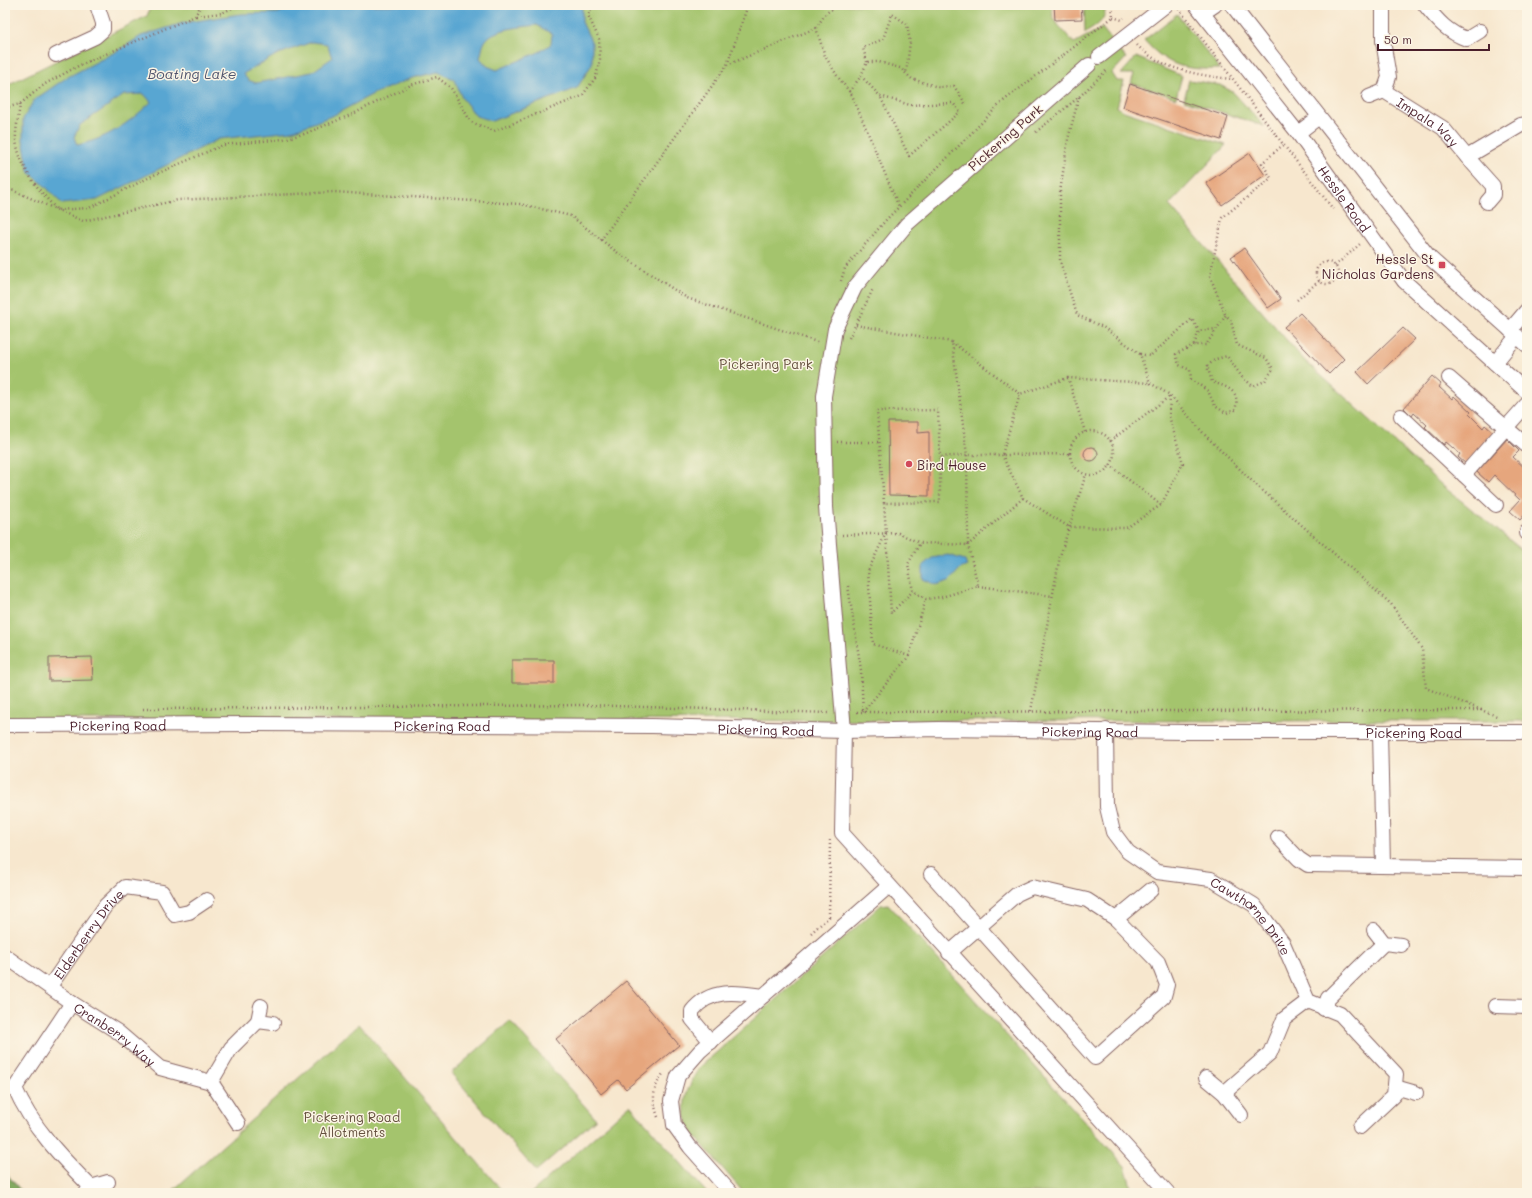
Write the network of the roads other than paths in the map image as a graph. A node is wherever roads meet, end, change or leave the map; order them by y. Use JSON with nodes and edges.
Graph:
{"nodes":[{"id":1,"x":96,"y":5,"type":"edge"},
{"id":2,"x":1215,"y":5,"type":"edge"},
{"id":3,"x":1232,"y":5,"type":"edge"},
{"id":4,"x":1425,"y":5,"type":"edge"},
{"id":5,"x":1171,"y":6,"type":"edge"},
{"id":6,"x":1384,"y":8,"type":"dead end"},
{"id":7,"x":1200,"y":9,"type":"edge"},
{"id":8,"x":1480,"y":31,"type":"dead end"},
{"id":9,"x":56,"y":56,"type":"dead end"},
{"id":10,"x":1384,"y":91,"type":"junction"},
{"id":11,"x":1369,"y":97,"type":"dead end"},
{"id":12,"x":1319,"y":117,"type":"junction"},
{"id":13,"x":1527,"y":124,"type":"edge"},
{"id":14,"x":1298,"y":132,"type":"junction"},
{"id":15,"x":1467,"y":157,"type":"junction"},
{"id":16,"x":1487,"y":202,"type":"dead end"},
{"id":17,"x":1527,"y":310,"type":"edge"},
{"id":18,"x":1518,"y":337,"type":"edge"},
{"id":19,"x":1496,"y":363,"type":"junction"},
{"id":20,"x":1450,"y":378,"type":"dead end"},
{"id":21,"x":1527,"y":392,"type":"edge"},
{"id":22,"x":1527,"y":404,"type":"edge"},
{"id":23,"x":1401,"y":416,"type":"dead end"},
{"id":24,"x":1506,"y":428,"type":"junction"},
{"id":25,"x":1527,"y":446,"type":"edge"},
{"id":26,"x":1464,"y":475,"type":"junction"},
{"id":27,"x":1496,"y":505,"type":"dead end"},
{"id":28,"x":5,"y":725,"type":"edge"},
{"id":29,"x":1106,"y":730,"type":"junction"},
{"id":30,"x":844,"y":731,"type":"junction"},
{"id":31,"x":1380,"y":732,"type":"junction"},
{"id":32,"x":1527,"y":732,"type":"edge"},
{"id":33,"x":1278,"y":837,"type":"dead end"},
{"id":34,"x":1383,"y":866,"type":"junction"},
{"id":35,"x":1527,"y":868,"type":"edge"},
{"id":36,"x":931,"y":874,"type":"dead end"},
{"id":37,"x":889,"y":886,"type":"junction"},
{"id":38,"x":1151,"y":890,"type":"dead end"},
{"id":39,"x":207,"y":900,"type":"dead end"},
{"id":40,"x":1116,"y":919,"type":"junction"},
{"id":41,"x":979,"y":927,"type":"junction"},
{"id":42,"x":1374,"y":930,"type":"dead end"},
{"id":43,"x":1384,"y":942,"type":"junction"},
{"id":44,"x":1401,"y":944,"type":"dead end"},
{"id":45,"x":949,"y":953,"type":"junction"},
{"id":46,"x":5,"y":956,"type":"edge"},
{"id":47,"x":50,"y":986,"type":"junction"},
{"id":48,"x":763,"y":996,"type":"junction"},
{"id":49,"x":1308,"y":1001,"type":"junction"},
{"id":50,"x":72,"y":1003,"type":"junction"},
{"id":51,"x":260,"y":1006,"type":"dead end"},
{"id":52,"x":1496,"y":1006,"type":"dead end"},
{"id":53,"x":1527,"y":1007,"type":"edge"},
{"id":54,"x":1324,"y":1009,"type":"junction"},
{"id":55,"x":258,"y":1021,"type":"junction"},
{"id":56,"x":273,"y":1023,"type":"dead end"},
{"id":57,"x":711,"y":1042,"type":"junction"},
{"id":58,"x":1206,"y":1078,"type":"dead end"},
{"id":59,"x":211,"y":1082,"type":"junction"},
{"id":60,"x":1395,"y":1087,"type":"junction"},
{"id":61,"x":1224,"y":1093,"type":"junction"},
{"id":62,"x":1416,"y":1094,"type":"dead end"},
{"id":63,"x":1241,"y":1115,"type":"dead end"},
{"id":64,"x":238,"y":1123,"type":"dead end"},
{"id":65,"x":1360,"y":1127,"type":"dead end"},
{"id":66,"x":108,"y":1182,"type":"dead end"},
{"id":67,"x":89,"y":1190,"type":"edge"},
{"id":68,"x":731,"y":1193,"type":"edge"},
{"id":69,"x":1168,"y":1193,"type":"edge"}],
"edges":[{"from":1,"to":9,"type":"street"},
{"from":2,"to":7,"type":"street"},
{"from":3,"to":12,"type":"street"},
{"from":4,"to":8,"type":"street"},
{"from":5,"to":30,"type":"street","name":"Pickering Park"},
{"from":6,"to":10,"type":"street","name":"Impala Way"},
{"from":7,"to":14,"type":"street","name":"Hessle Road"},
{"from":10,"to":11,"type":"street","name":"Impala Way"},
{"from":10,"to":15,"type":"street","name":"Impala Way"},
{"from":12,"to":14,"type":"street"},
{"from":12,"to":18,"type":"street"},
{"from":13,"to":15,"type":"street","name":"Impala Way"},
{"from":14,"to":19,"type":"street","name":"Hessle Road"},
{"from":15,"to":16,"type":"street","name":"Impala Way"},
{"from":17,"to":18,"type":"street"},
{"from":18,"to":19,"type":"street"},
{"from":19,"to":21,"type":"street","name":"Hessle Road"},
{"from":20,"to":24,"type":"street"},
{"from":22,"to":24,"type":"street"},
{"from":23,"to":26,"type":"street"},
{"from":24,"to":25,"type":"street"},
{"from":24,"to":26,"type":"street"},
{"from":26,"to":27,"type":"street"},
{"from":28,"to":30,"type":"street","name":"Pickering Road"},
{"from":29,"to":30,"type":"street","name":"Pickering Road"},
{"from":29,"to":31,"type":"street","name":"Pickering Road"},
{"from":29,"to":49,"type":"street","name":"Cawthorne Drive"},
{"from":30,"to":37,"type":"street","name":"Pickering Park"},
{"from":31,"to":32,"type":"street","name":"Pickering Road"},
{"from":31,"to":34,"type":"street"},
{"from":33,"to":34,"type":"street"},
{"from":34,"to":35,"type":"street"},
{"from":36,"to":41,"type":"street"},
{"from":37,"to":45,"type":"street","name":"Pickering Park"},
{"from":37,"to":48,"type":"street"},
{"from":38,"to":40,"type":"street"},
{"from":39,"to":47,"type":"street","name":"Elderberry Drive"},
{"from":40,"to":41,"type":"street"},
{"from":40,"to":41,"type":"street"},
{"from":41,"to":45,"type":"street"},
{"from":42,"to":43,"type":"street"},
{"from":43,"to":44,"type":"street"},
{"from":43,"to":54,"type":"street"},
{"from":45,"to":69,"type":"street","name":"Pickering Park"},
{"from":46,"to":47,"type":"street","name":"Cranberry Way"},
{"from":47,"to":50,"type":"street","name":"Cranberry Way"},
{"from":48,"to":57,"type":"street"},
{"from":48,"to":57,"type":"street"},
{"from":49,"to":54,"type":"street"},
{"from":49,"to":61,"type":"street"},
{"from":50,"to":59,"type":"street","name":"Cranberry Way"},
{"from":50,"to":67,"type":"street"},
{"from":51,"to":55,"type":"street"},
{"from":52,"to":53,"type":"street"},
{"from":54,"to":60,"type":"street"},
{"from":55,"to":56,"type":"street"},
{"from":55,"to":59,"type":"street"},
{"from":57,"to":68,"type":"street"},
{"from":58,"to":61,"type":"street"},
{"from":59,"to":64,"type":"street"},
{"from":60,"to":62,"type":"street"},
{"from":60,"to":65,"type":"street"},
{"from":61,"to":63,"type":"street"},
{"from":66,"to":67,"type":"street"}]}
